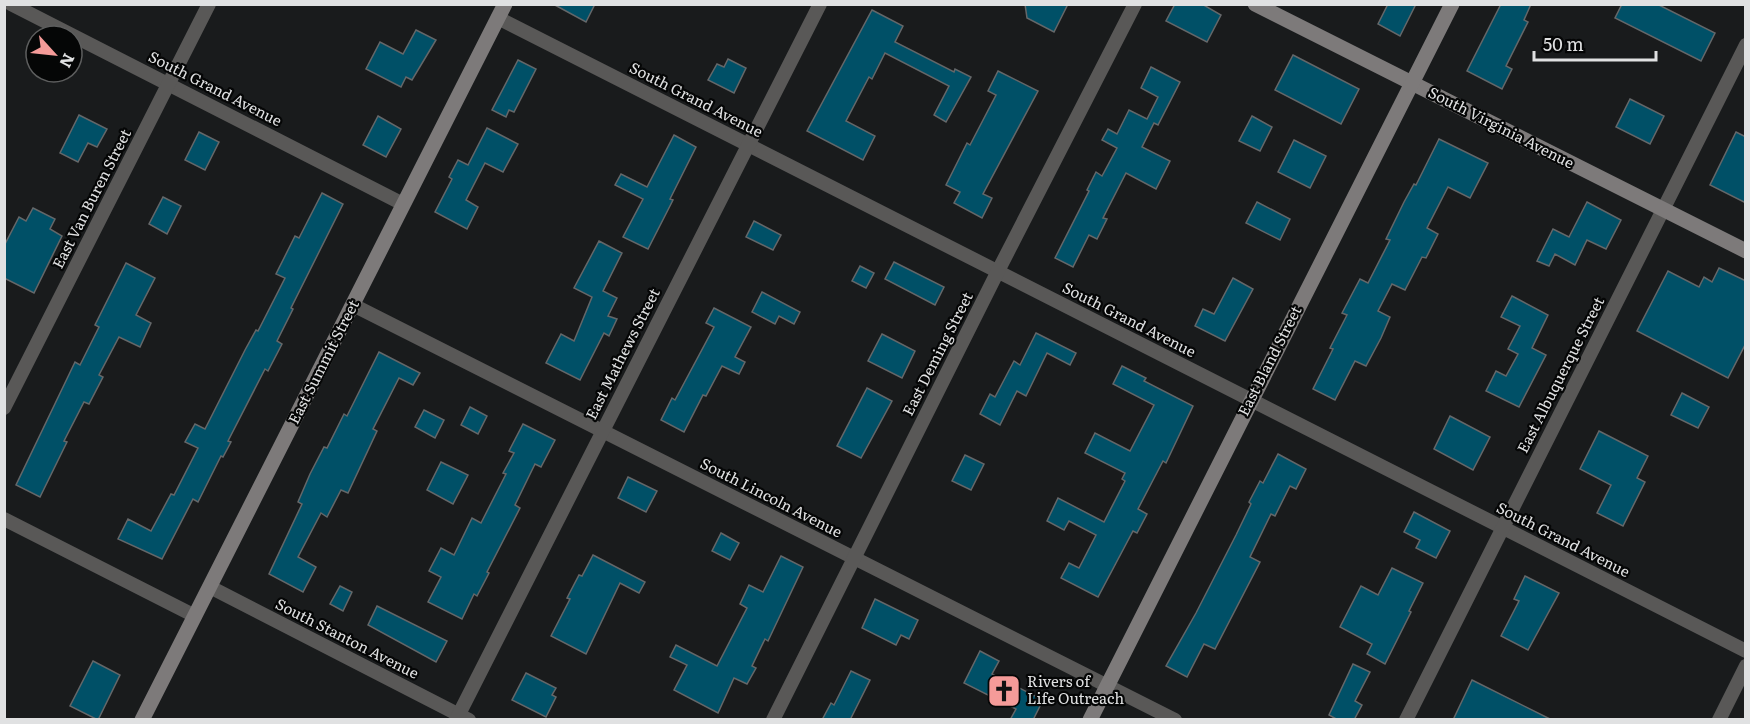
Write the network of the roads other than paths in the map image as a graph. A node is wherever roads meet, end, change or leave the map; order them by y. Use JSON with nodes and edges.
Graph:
{"nodes":[{"id":1,"x":11,"y":4,"type":"edge"},
{"id":2,"x":209,"y":4,"type":"edge"},
{"id":3,"x":820,"y":4,"type":"edge"},
{"id":4,"x":1135,"y":4,"type":"edge"},
{"id":5,"x":1255,"y":4,"type":"edge"},
{"id":6,"x":1452,"y":4,"type":"edge"},
{"id":7,"x":502,"y":11,"type":"edge"},
{"id":8,"x":1746,"y":45,"type":"edge"},
{"id":9,"x":1413,"y":83,"type":"junction"},
{"id":10,"x":169,"y":84,"type":"junction"},
{"id":11,"x":748,"y":145,"type":"junction"},
{"id":12,"x":403,"y":204,"type":"junction"},
{"id":13,"x":1662,"y":209,"type":"junction"},
{"id":14,"x":1746,"y":251,"type":"edge"},
{"id":15,"x":998,"y":272,"type":"junction"},
{"id":16,"x":353,"y":304,"type":"junction"},
{"id":17,"x":1250,"y":400,"type":"junction"},
{"id":18,"x":4,"y":408,"type":"edge"},
{"id":19,"x":602,"y":430,"type":"junction"},
{"id":20,"x":4,"y":519,"type":"edge"},
{"id":21,"x":1503,"y":527,"type":"junction"},
{"id":22,"x":854,"y":559,"type":"junction"},
{"id":23,"x":210,"y":587,"type":"junction"},
{"id":24,"x":195,"y":616,"type":"junction"},
{"id":25,"x":1746,"y":651,"type":"edge"},
{"id":26,"x":1746,"y":666,"type":"edge"},
{"id":27,"x":1107,"y":685,"type":"junction"},
{"id":28,"x":461,"y":718,"type":"edge"},
{"id":29,"x":142,"y":720,"type":"edge"},
{"id":30,"x":773,"y":720,"type":"edge"},
{"id":31,"x":1090,"y":720,"type":"edge"},
{"id":32,"x":1175,"y":720,"type":"edge"},
{"id":33,"x":1406,"y":720,"type":"edge"},
{"id":34,"x":1719,"y":720,"type":"edge"}],
"edges":[{"from":1,"to":10,"type":"street","name":"South Grand Avenue"},
{"from":2,"to":10,"type":"street","name":"East Van Buren Street"},
{"from":3,"to":11,"type":"street","name":"East Mathews Street"},
{"from":4,"to":15,"type":"street","name":"East Deming Street"},
{"from":5,"to":9,"type":"street","name":"South Virginia Avenue"},
{"from":6,"to":9,"type":"street","name":"East Bland Street"},
{"from":7,"to":11,"type":"street","name":"South Grand Avenue"},
{"from":7,"to":12,"type":"street","name":"East Summit Street"},
{"from":8,"to":13,"type":"street","name":"East Albuquerque Street"},
{"from":9,"to":13,"type":"street","name":"South Virginia Avenue"},
{"from":9,"to":17,"type":"street","name":"East Bland Street"},
{"from":10,"to":12,"type":"street","name":"South Grand Avenue"},
{"from":10,"to":18,"type":"street","name":"East Van Buren Street"},
{"from":11,"to":15,"type":"street","name":"South Grand Avenue"},
{"from":11,"to":19,"type":"street","name":"East Mathews Street"},
{"from":12,"to":16,"type":"street","name":"East Summit Street"},
{"from":13,"to":14,"type":"street","name":"South Virginia Avenue"},
{"from":13,"to":21,"type":"street","name":"East Albuquerque Street"},
{"from":15,"to":17,"type":"street","name":"South Grand Avenue"},
{"from":15,"to":22,"type":"street","name":"East Deming Street"},
{"from":16,"to":19,"type":"street","name":"South Lincoln Avenue"},
{"from":16,"to":23,"type":"street","name":"East Summit Street"},
{"from":17,"to":21,"type":"street","name":"South Grand Avenue"},
{"from":17,"to":27,"type":"street","name":"East Bland Street"},
{"from":19,"to":22,"type":"street","name":"South Lincoln Avenue"},
{"from":19,"to":28,"type":"street","name":"East Mathews Street"},
{"from":20,"to":24,"type":"street"},
{"from":21,"to":25,"type":"street","name":"South Grand Avenue"},
{"from":21,"to":33,"type":"street","name":"East Albuquerque Street"},
{"from":22,"to":27,"type":"street","name":"South Lincoln Avenue"},
{"from":22,"to":30,"type":"street","name":"East Deming Street"},
{"from":23,"to":24,"type":"street","name":"East Summit Street"},
{"from":23,"to":28,"type":"street","name":"South Stanton Avenue"},
{"from":24,"to":29,"type":"street","name":"East Summit Street"},
{"from":26,"to":34,"type":"street"},
{"from":27,"to":31,"type":"street","name":"East Bland Street"},
{"from":27,"to":32,"type":"street","name":"South Lincoln Avenue"}]}
